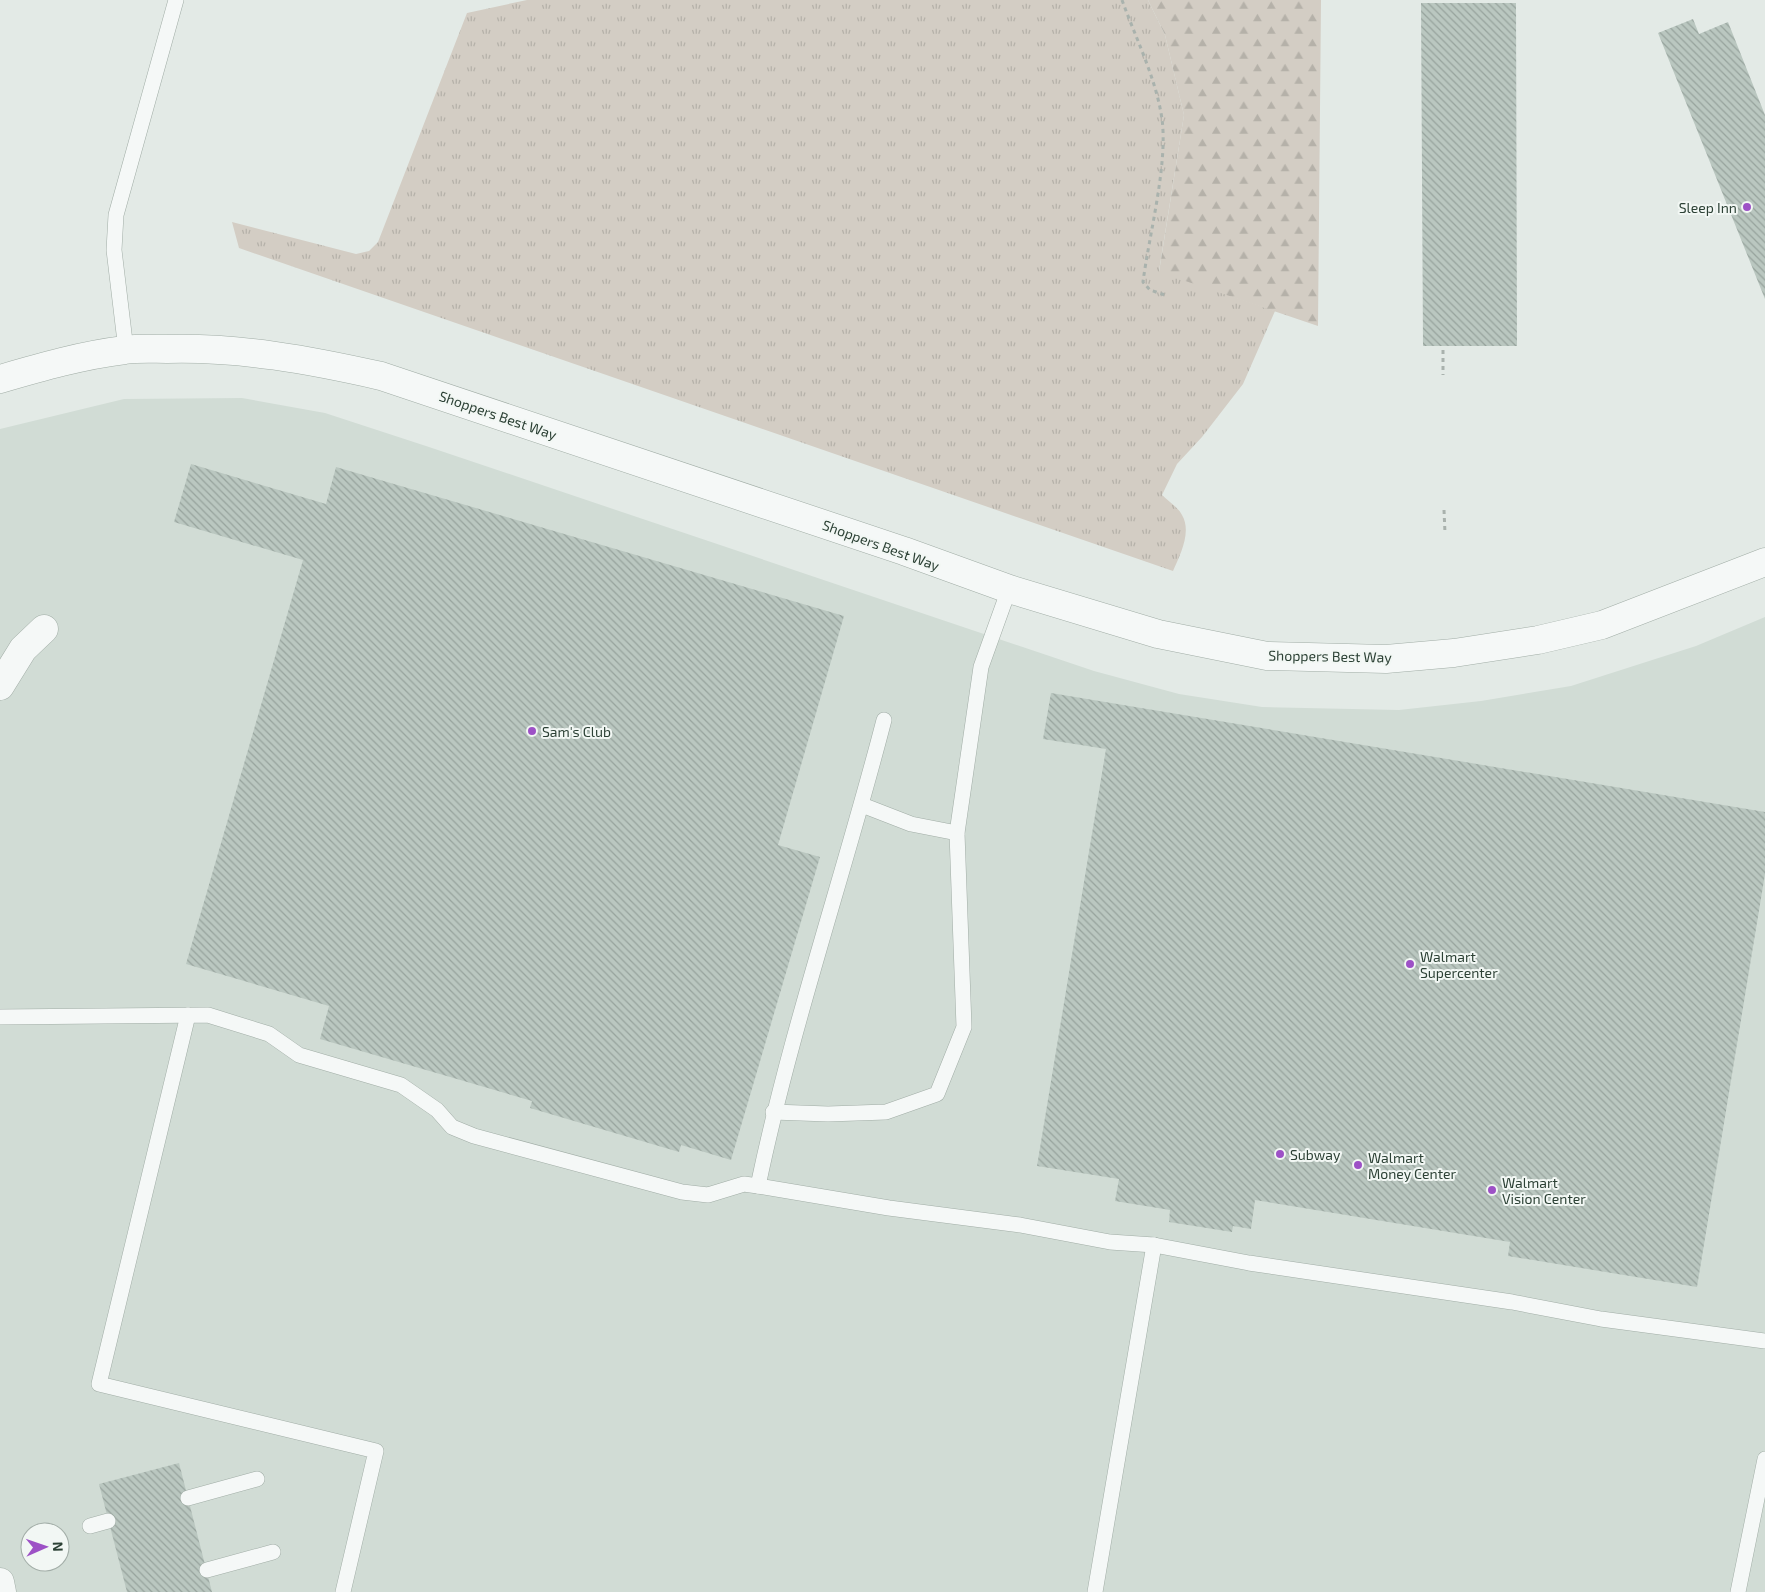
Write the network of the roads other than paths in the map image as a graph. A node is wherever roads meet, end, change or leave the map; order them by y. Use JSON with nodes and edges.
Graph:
{"nodes":[{"id":1,"x":176,"y":0,"type":"edge"},
{"id":2,"x":126,"y":350,"type":"junction"},
{"id":3,"x":0,"y":379,"type":"edge"},
{"id":4,"x":1765,"y":562,"type":"edge"},
{"id":5,"x":1009,"y":590,"type":"junction"},
{"id":6,"x":44,"y":629,"type":"dead end"},
{"id":7,"x":0,"y":686,"type":"edge"},
{"id":8,"x":884,"y":720,"type":"dead end"},
{"id":9,"x":862,"y":806,"type":"junction"},
{"id":10,"x":957,"y":832,"type":"junction"},
{"id":11,"x":188,"y":1015,"type":"junction"},
{"id":12,"x":0,"y":1017,"type":"edge"},
{"id":13,"x":773,"y":1112,"type":"junction"},
{"id":14,"x":758,"y":1186,"type":"junction"},
{"id":15,"x":1154,"y":1245,"type":"junction"},
{"id":16,"x":1765,"y":1340,"type":"edge"},
{"id":17,"x":1765,"y":1459,"type":"edge"},
{"id":18,"x":257,"y":1479,"type":"dead end"},
{"id":19,"x":188,"y":1498,"type":"dead end"},
{"id":20,"x":108,"y":1521,"type":"dead end"},
{"id":21,"x":90,"y":1526,"type":"dead end"},
{"id":22,"x":273,"y":1552,"type":"dead end"},
{"id":23,"x":207,"y":1570,"type":"dead end"},
{"id":24,"x":0,"y":1582,"type":"edge"},
{"id":25,"x":2,"y":1592,"type":"edge"},
{"id":26,"x":343,"y":1592,"type":"edge"},
{"id":27,"x":1095,"y":1592,"type":"edge"},
{"id":28,"x":1738,"y":1592,"type":"edge"}],
"edges":[{"from":1,"to":2,"type":"lane"},
{"from":2,"to":3,"type":"street","name":"Shoppers Best Way"},
{"from":2,"to":5,"type":"street","name":"Shoppers Best Way"},
{"from":4,"to":5,"type":"street","name":"Shoppers Best Way"},
{"from":5,"to":10,"type":"lane"},
{"from":6,"to":7,"type":"street"},
{"from":8,"to":9,"type":"lane"},
{"from":9,"to":10,"type":"lane"},
{"from":9,"to":13,"type":"lane"},
{"from":10,"to":13,"type":"lane"},
{"from":11,"to":12,"type":"lane"},
{"from":11,"to":14,"type":"lane"},
{"from":11,"to":26,"type":"lane"},
{"from":13,"to":14,"type":"lane"},
{"from":14,"to":15,"type":"lane"},
{"from":15,"to":16,"type":"lane"},
{"from":15,"to":27,"type":"lane"},
{"from":17,"to":28,"type":"lane"},
{"from":18,"to":19,"type":"lane"},
{"from":20,"to":21,"type":"lane"},
{"from":22,"to":23,"type":"lane"},
{"from":24,"to":25,"type":"street"}]}
